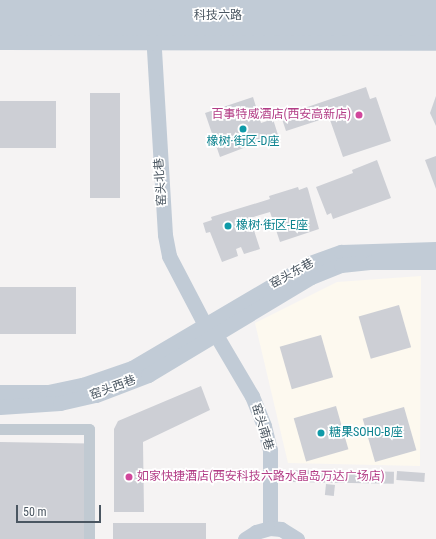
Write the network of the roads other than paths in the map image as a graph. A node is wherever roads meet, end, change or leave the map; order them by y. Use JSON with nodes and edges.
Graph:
{"nodes":[{"id":1,"x":436,"y":1,"type":"edge"},
{"id":2,"x":0,"y":2,"type":"edge"},
{"id":3,"x":62,"y":12,"type":"edge"},
{"id":4,"x":0,"y":16,"type":"edge"},
{"id":5,"x":436,"y":16,"type":"edge"},
{"id":6,"x":0,"y":28,"type":"edge"},
{"id":7,"x":436,"y":28,"type":"edge"},
{"id":8,"x":152,"y":29,"type":"junction"},
{"id":9,"x":0,"y":42,"type":"edge"},
{"id":10,"x":436,"y":43,"type":"edge"},
{"id":11,"x":436,"y":249,"type":"edge"},
{"id":12,"x":436,"y":262,"type":"edge"},
{"id":13,"x":211,"y":330,"type":"junction"},
{"id":14,"x":0,"y":392,"type":"edge"},
{"id":15,"x":0,"y":407,"type":"edge"},
{"id":16,"x":0,"y":428,"type":"edge"},
{"id":17,"x":270,"y":528,"type":"junction"},
{"id":18,"x":89,"y":539,"type":"edge"},
{"id":19,"x":245,"y":539,"type":"edge"},
{"id":20,"x":297,"y":539,"type":"edge"}],
"edges":[{"from":1,"to":3,"type":"main road"},
{"from":2,"to":3,"type":"main road"},
{"from":3,"to":4,"type":"main road","name":"科技六路"},
{"from":3,"to":6,"type":"main road","name":"科技六路"},
{"from":3,"to":8,"type":"main road","name":"科技六路"},
{"from":5,"to":8,"type":"main road","name":"科技六路"},
{"from":7,"to":8,"type":"main road","name":"科技六路"},
{"from":8,"to":9,"type":"main road"},
{"from":8,"to":10,"type":"main road"},
{"from":8,"to":13,"type":"main road","name":"窑头北巷"},
{"from":11,"to":13,"type":"main road","name":"窑头东巷"},
{"from":12,"to":13,"type":"main road","name":"窑头东巷"},
{"from":13,"to":14,"type":"main road","name":"窑头西巷"},
{"from":13,"to":15,"type":"main road","name":"窑头西巷"},
{"from":13,"to":17,"type":"main road","name":"窑头南巷"},
{"from":16,"to":18,"type":"street"},
{"from":17,"to":19,"type":"main road"},
{"from":17,"to":20,"type":"main road"}]}
